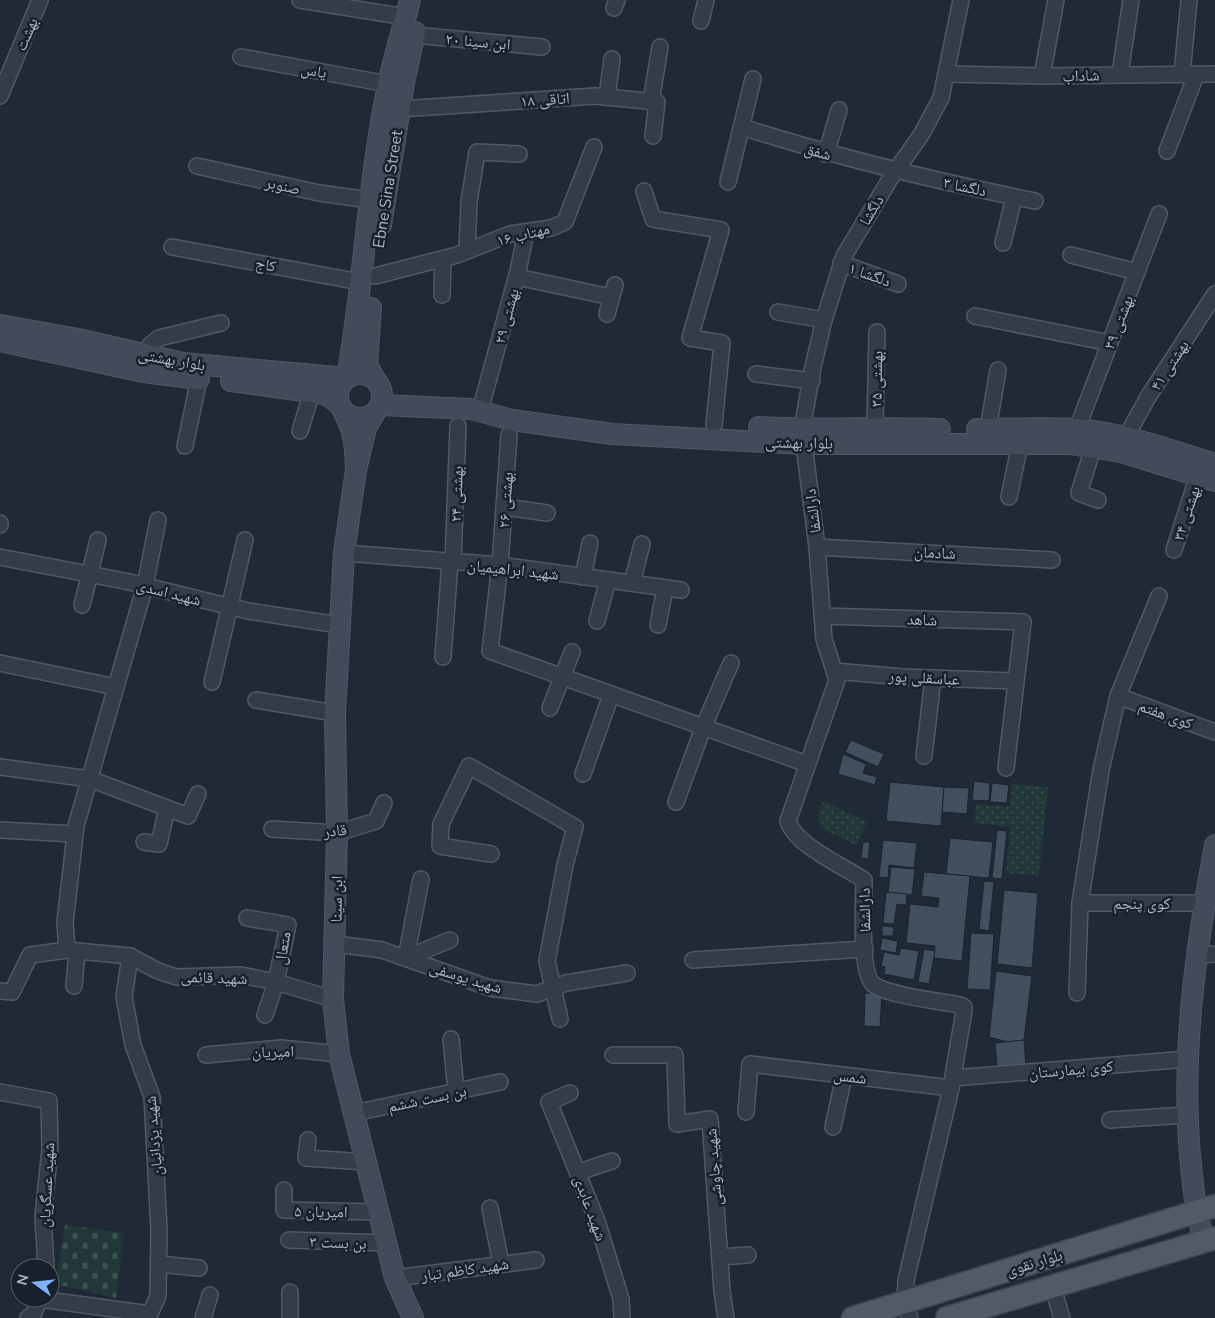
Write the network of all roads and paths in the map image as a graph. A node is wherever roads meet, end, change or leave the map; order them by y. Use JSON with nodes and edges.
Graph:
{"nodes":[{"id":1,"x":40,"y":0,"type":"edge"},
{"id":2,"x":300,"y":0,"type":"edge"},
{"id":3,"x":423,"y":0,"type":"edge"},
{"id":4,"x":706,"y":0,"type":"edge"},
{"id":5,"x":961,"y":0,"type":"edge"},
{"id":6,"x":1056,"y":0,"type":"edge"},
{"id":7,"x":1132,"y":0,"type":"edge"},
{"id":8,"x":1189,"y":0,"type":"edge"},
{"id":9,"x":408,"y":9,"type":"edge"},
{"id":10,"x":701,"y":21,"type":"dead end"},
{"id":11,"x":414,"y":36,"type":"junction"},
{"id":12,"x":542,"y":47,"type":"dead end"},
{"id":13,"x":660,"y":47,"type":"dead end"},
{"id":14,"x":241,"y":57,"type":"dead end"},
{"id":15,"x":612,"y":59,"type":"dead end"},
{"id":16,"x":5,"y":70,"type":"edge"},
{"id":17,"x":946,"y":74,"type":"junction"},
{"id":18,"x":1120,"y":74,"type":"junction"},
{"id":19,"x":1215,"y":74,"type":"edge"},
{"id":20,"x":1189,"y":75,"type":"junction"},
{"id":21,"x":1042,"y":76,"type":"junction"},
{"id":22,"x":753,"y":79,"type":"dead end"},
{"id":23,"x":388,"y":84,"type":"junction"},
{"id":24,"x":0,"y":96,"type":"edge"},
{"id":25,"x":607,"y":97,"type":"junction"},
{"id":26,"x":651,"y":102,"type":"junction"},
{"id":27,"x":400,"y":109,"type":"junction"},
{"id":28,"x":839,"y":110,"type":"dead end"},
{"id":29,"x":742,"y":127,"type":"junction"},
{"id":30,"x":653,"y":136,"type":"dead end"},
{"id":31,"x":594,"y":147,"type":"dead end"},
{"id":32,"x":1167,"y":151,"type":"dead end"},
{"id":33,"x":519,"y":154,"type":"dead end"},
{"id":34,"x":826,"y":154,"type":"junction"},
{"id":35,"x":197,"y":166,"type":"dead end"},
{"id":36,"x":896,"y":171,"type":"junction"},
{"id":37,"x":728,"y":182,"type":"dead end"},
{"id":38,"x":644,"y":191,"type":"dead end"},
{"id":39,"x":1014,"y":197,"type":"junction"},
{"id":40,"x":370,"y":200,"type":"junction"},
{"id":41,"x":1035,"y":201,"type":"dead end"},
{"id":42,"x":1159,"y":214,"type":"dead end"},
{"id":43,"x":526,"y":232,"type":"junction"},
{"id":44,"x":1003,"y":243,"type":"dead end"},
{"id":45,"x":172,"y":247,"type":"dead end"},
{"id":46,"x":467,"y":251,"type":"junction"},
{"id":47,"x":1071,"y":255,"type":"dead end"},
{"id":48,"x":443,"y":259,"type":"junction"},
{"id":49,"x":842,"y":263,"type":"junction"},
{"id":50,"x":1137,"y":272,"type":"junction"},
{"id":51,"x":517,"y":277,"type":"junction"},
{"id":52,"x":367,"y":279,"type":"junction"},
{"id":53,"x":898,"y":284,"type":"dead end"},
{"id":54,"x":442,"y":294,"type":"dead end"},
{"id":55,"x":1215,"y":294,"type":"edge"},
{"id":56,"x":778,"y":312,"type":"dead end"},
{"id":57,"x":607,"y":314,"type":"dead end"},
{"id":58,"x":974,"y":316,"type":"dead end"},
{"id":59,"x":824,"y":320,"type":"junction"},
{"id":60,"x":221,"y":323,"type":"dead end"},
{"id":61,"x":363,"y":324,"type":"junction"},
{"id":62,"x":0,"y":325,"type":"edge"},
{"id":63,"x":877,"y":332,"type":"dead end"},
{"id":64,"x":0,"y":342,"type":"edge"},
{"id":65,"x":1110,"y":343,"type":"junction"},
{"id":66,"x":145,"y":363,"type":"junction"},
{"id":67,"x":998,"y":370,"type":"dead end"},
{"id":68,"x":756,"y":374,"type":"dead end"},
{"id":69,"x":200,"y":378,"type":"junction"},
{"id":70,"x":347,"y":378,"type":"junction"},
{"id":71,"x":812,"y":381,"type":"junction"},
{"id":72,"x":312,"y":392,"type":"junction"},
{"id":73,"x":378,"y":397,"type":"junction"},
{"id":74,"x":483,"y":400,"type":"junction"},
{"id":75,"x":341,"y":407,"type":"junction"},
{"id":76,"x":714,"y":425,"type":"junction"},
{"id":77,"x":458,"y":426,"type":"dead end"},
{"id":78,"x":875,"y":427,"type":"junction"},
{"id":79,"x":621,"y":429,"type":"junction"},
{"id":80,"x":988,"y":429,"type":"junction"},
{"id":81,"x":1076,"y":430,"type":"junction"},
{"id":82,"x":300,"y":431,"type":"dead end"},
{"id":83,"x":509,"y":435,"type":"dead end"},
{"id":84,"x":803,"y":436,"type":"junction"},
{"id":85,"x":1126,"y":437,"type":"junction"},
{"id":86,"x":1020,"y":444,"type":"junction"},
{"id":87,"x":185,"y":446,"type":"dead end"},
{"id":88,"x":1093,"y":448,"type":"junction"},
{"id":89,"x":1215,"y":464,"type":"edge"},
{"id":90,"x":356,"y":470,"type":"junction"},
{"id":91,"x":1206,"y":478,"type":"edge"},
{"id":92,"x":1009,"y":498,"type":"dead end"},
{"id":93,"x":1098,"y":500,"type":"dead end"},
{"id":94,"x":504,"y":506,"type":"junction"},
{"id":95,"x":547,"y":513,"type":"dead end"},
{"id":96,"x":158,"y":520,"type":"dead end"},
{"id":97,"x":98,"y":540,"type":"dead end"},
{"id":98,"x":245,"y":540,"type":"dead end"},
{"id":99,"x":590,"y":544,"type":"dead end"},
{"id":100,"x":642,"y":544,"type":"dead end"},
{"id":101,"x":817,"y":547,"type":"junction"},
{"id":102,"x":1174,"y":550,"type":"dead end"},
{"id":103,"x":344,"y":553,"type":"junction"},
{"id":104,"x":0,"y":557,"type":"edge"},
{"id":105,"x":1052,"y":560,"type":"dead end"},
{"id":106,"x":451,"y":562,"type":"junction"},
{"id":107,"x":500,"y":565,"type":"junction"},
{"id":108,"x":90,"y":574,"type":"junction"},
{"id":109,"x":584,"y":577,"type":"junction"},
{"id":110,"x":608,"y":580,"type":"junction"},
{"id":111,"x":632,"y":583,"type":"junction"},
{"id":112,"x":144,"y":586,"type":"junction"},
{"id":113,"x":665,"y":588,"type":"junction"},
{"id":114,"x":681,"y":590,"type":"dead end"},
{"id":115,"x":1159,"y":596,"type":"dead end"},
{"id":116,"x":82,"y":605,"type":"dead end"},
{"id":117,"x":229,"y":607,"type":"junction"},
{"id":118,"x":822,"y":616,"type":"junction"},
{"id":119,"x":597,"y":621,"type":"dead end"},
{"id":120,"x":338,"y":625,"type":"junction"},
{"id":121,"x":658,"y":625,"type":"dead end"},
{"id":122,"x":572,"y":652,"type":"dead end"},
{"id":123,"x":443,"y":657,"type":"dead end"},
{"id":124,"x":731,"y":663,"type":"dead end"},
{"id":125,"x":0,"y":664,"type":"edge"},
{"id":126,"x":834,"y":671,"type":"junction"},
{"id":127,"x":562,"y":677,"type":"junction"},
{"id":128,"x":933,"y":678,"type":"junction"},
{"id":129,"x":1014,"y":681,"type":"junction"},
{"id":130,"x":212,"y":682,"type":"dead end"},
{"id":131,"x":116,"y":687,"type":"junction"},
{"id":132,"x":612,"y":695,"type":"junction"},
{"id":133,"x":1118,"y":696,"type":"junction"},
{"id":134,"x":256,"y":700,"type":"dead end"},
{"id":135,"x":550,"y":708,"type":"dead end"},
{"id":136,"x":335,"y":714,"type":"junction"},
{"id":137,"x":703,"y":728,"type":"junction"},
{"id":138,"x":1215,"y":732,"type":"edge"},
{"id":139,"x":924,"y":756,"type":"dead end"},
{"id":140,"x":807,"y":764,"type":"junction"},
{"id":141,"x":0,"y":767,"type":"edge"},
{"id":142,"x":1006,"y":768,"type":"dead end"},
{"id":143,"x":583,"y":774,"type":"dead end"},
{"id":144,"x":90,"y":779,"type":"junction"},
{"id":145,"x":198,"y":794,"type":"dead end"},
{"id":146,"x":676,"y":802,"type":"dead end"},
{"id":147,"x":384,"y":803,"type":"dead end"},
{"id":148,"x":167,"y":808,"type":"junction"},
{"id":149,"x":272,"y":829,"type":"dead end"},
{"id":150,"x":0,"y":830,"type":"edge"},
{"id":151,"x":337,"y":833,"type":"junction"},
{"id":152,"x":75,"y":834,"type":"junction"},
{"id":153,"x":144,"y":842,"type":"dead end"},
{"id":154,"x":1215,"y":846,"type":"edge"},
{"id":155,"x":491,"y":854,"type":"dead end"},
{"id":156,"x":1212,"y":873,"type":"edge"},
{"id":157,"x":422,"y":879,"type":"dead end"},
{"id":158,"x":1080,"y":903,"type":"junction"},
{"id":159,"x":1204,"y":903,"type":"junction"},
{"id":160,"x":247,"y":918,"type":"dead end"},
{"id":161,"x":450,"y":940,"type":"dead end"},
{"id":162,"x":336,"y":944,"type":"junction"},
{"id":163,"x":865,"y":949,"type":"junction"},
{"id":164,"x":72,"y":951,"type":"junction"},
{"id":165,"x":1206,"y":954,"type":"edge"},
{"id":166,"x":130,"y":956,"type":"junction"},
{"id":167,"x":406,"y":958,"type":"junction"},
{"id":168,"x":693,"y":960,"type":"dead end"},
{"id":169,"x":627,"y":973,"type":"dead end"},
{"id":170,"x":276,"y":982,"type":"junction"},
{"id":171,"x":74,"y":986,"type":"dead end"},
{"id":172,"x":553,"y":988,"type":"junction"},
{"id":173,"x":0,"y":991,"type":"edge"},
{"id":174,"x":1077,"y":993,"type":"dead end"},
{"id":175,"x":333,"y":999,"type":"junction"},
{"id":176,"x":265,"y":1015,"type":"dead end"},
{"id":177,"x":560,"y":1019,"type":"dead end"},
{"id":178,"x":451,"y":1039,"type":"dead end"},
{"id":179,"x":339,"y":1054,"type":"junction"},
{"id":180,"x":206,"y":1055,"type":"dead end"},
{"id":181,"x":613,"y":1055,"type":"dead end"},
{"id":182,"x":1188,"y":1059,"type":"junction"},
{"id":183,"x":844,"y":1076,"type":"junction"},
{"id":184,"x":500,"y":1082,"type":"dead end"},
{"id":185,"x":952,"y":1083,"type":"junction"},
{"id":186,"x":456,"y":1091,"type":"junction"},
{"id":187,"x":0,"y":1092,"type":"edge"},
{"id":188,"x":570,"y":1093,"type":"dead end"},
{"id":189,"x":746,"y":1112,"type":"dead end"},
{"id":190,"x":354,"y":1113,"type":"junction"},
{"id":191,"x":1186,"y":1115,"type":"junction"},
{"id":192,"x":1110,"y":1120,"type":"dead end"},
{"id":193,"x":833,"y":1127,"type":"dead end"},
{"id":194,"x":308,"y":1140,"type":"dead end"},
{"id":195,"x":612,"y":1161,"type":"dead end"},
{"id":196,"x":366,"y":1162,"type":"junction"},
{"id":197,"x":578,"y":1172,"type":"junction"},
{"id":198,"x":284,"y":1190,"type":"dead end"},
{"id":199,"x":490,"y":1208,"type":"dead end"},
{"id":200,"x":1205,"y":1209,"type":"edge"},
{"id":201,"x":378,"y":1212,"type":"junction"},
{"id":202,"x":289,"y":1240,"type":"dead end"},
{"id":203,"x":1210,"y":1240,"type":"edge"},
{"id":204,"x":386,"y":1243,"type":"junction"},
{"id":205,"x":748,"y":1255,"type":"dead end"},
{"id":206,"x":720,"y":1257,"type":"junction"},
{"id":207,"x":45,"y":1258,"type":"edge"},
{"id":208,"x":536,"y":1260,"type":"dead end"},
{"id":209,"x":159,"y":1264,"type":"junction"},
{"id":210,"x":501,"y":1264,"type":"junction"},
{"id":211,"x":199,"y":1268,"type":"dead end"},
{"id":212,"x":395,"y":1278,"type":"junction"},
{"id":213,"x":1053,"y":1288,"type":"junction"},
{"id":214,"x":290,"y":1292,"type":"dead end"},
{"id":215,"x":210,"y":1295,"type":"dead end"},
{"id":216,"x":60,"y":1301,"type":"edge"},
{"id":217,"x":36,"y":1308,"type":"edge"},
{"id":218,"x":907,"y":1310,"type":"edge"},
{"id":219,"x":149,"y":1316,"type":"edge"},
{"id":220,"x":28,"y":1318,"type":"edge"},
{"id":221,"x":202,"y":1318,"type":"edge"},
{"id":222,"x":290,"y":1318,"type":"edge"},
{"id":223,"x":413,"y":1318,"type":"edge"},
{"id":224,"x":622,"y":1318,"type":"edge"},
{"id":225,"x":726,"y":1318,"type":"edge"},
{"id":226,"x":852,"y":1318,"type":"edge"},
{"id":227,"x":947,"y":1318,"type":"edge"},
{"id":228,"x":1062,"y":1318,"type":"edge"}],
"edges":[{"from":1,"to":16,"type":"street","name":"بهشت"},
{"from":2,"to":9,"type":"street"},
{"from":3,"to":11,"type":"main road","name":"Ebne Sina Street"},
{"from":4,"to":10,"type":"street"},
{"from":5,"to":17,"type":"street","name":"دلگشا"},
{"from":6,"to":21,"type":"street"},
{"from":7,"to":18,"type":"street"},
{"from":8,"to":20,"type":"street"},
{"from":9,"to":23,"type":"main road","name":"Ebne Sina Street"},
{"from":11,"to":12,"type":"street","name":"ابن سینا ۲۰"},
{"from":11,"to":27,"type":"main road","name":"Ebne Sina Street"},
{"from":13,"to":26,"type":"street"},
{"from":14,"to":23,"type":"street","name":"یاس"},
{"from":15,"to":25,"type":"street"},
{"from":16,"to":24,"type":"street","name":"بهشت"},
{"from":17,"to":21,"type":"street","name":"شاداب"},
{"from":17,"to":36,"type":"street","name":"دلگشا"},
{"from":18,"to":20,"type":"street","name":"شاداب"},
{"from":18,"to":21,"type":"street","name":"شاداب"},
{"from":19,"to":20,"type":"street","name":"شاداب"},
{"from":20,"to":32,"type":"street"},
{"from":22,"to":29,"type":"street"},
{"from":23,"to":40,"type":"main road","name":"Ebne Sina Street"},
{"from":25,"to":26,"type":"street","name":"اتاقی ۱۸"},
{"from":25,"to":27,"type":"street","name":"اتاقی ۱۸"},
{"from":26,"to":30,"type":"street"},
{"from":27,"to":52,"type":"main road","name":"Ebne Sina Street"},
{"from":28,"to":34,"type":"street"},
{"from":29,"to":34,"type":"street","name":"شفق"},
{"from":29,"to":37,"type":"street"},
{"from":31,"to":43,"type":"street","name":"مهتاب ۱۶"},
{"from":33,"to":46,"type":"street"},
{"from":34,"to":36,"type":"street","name":"شفق"},
{"from":35,"to":40,"type":"street","name":"صنوبر"},
{"from":36,"to":39,"type":"street","name":"دلگشا ۳"},
{"from":36,"to":49,"type":"street","name":"دلگشا"},
{"from":38,"to":76,"type":"street"},
{"from":39,"to":41,"type":"street","name":"دلگشا ۳"},
{"from":39,"to":44,"type":"street"},
{"from":40,"to":52,"type":"main road","name":"Ebne Sina Street"},
{"from":42,"to":50,"type":"street","name":"بهشتی ۳۹"},
{"from":43,"to":46,"type":"street","name":"مهتاب ۱۶"},
{"from":43,"to":51,"type":"street","name":"بهشتی ۲۹"},
{"from":45,"to":52,"type":"street","name":"کاج"},
{"from":46,"to":48,"type":"street","name":"مهتاب ۱۶"},
{"from":47,"to":50,"type":"street"},
{"from":48,"to":52,"type":"street","name":"مهتاب ۱۶"},
{"from":48,"to":54,"type":"street"},
{"from":49,"to":53,"type":"street","name":"دلگشا ۱"},
{"from":49,"to":59,"type":"street","name":"دلگشا"},
{"from":50,"to":65,"type":"street","name":"بهشتی ۳۹"},
{"from":51,"to":57,"type":"street"},
{"from":51,"to":74,"type":"street","name":"بهشتی ۲۹"},
{"from":52,"to":61,"type":"main road","name":"Ebne Sina Street"},
{"from":55,"to":85,"type":"street","name":"بهشتی ۴۱"},
{"from":56,"to":59,"type":"street"},
{"from":58,"to":65,"type":"street"},
{"from":59,"to":71,"type":"street","name":"دلگشا"},
{"from":60,"to":66,"type":"street"},
{"from":61,"to":70,"type":"main road","name":"Ebne Sina Street"},
{"from":61,"to":73,"type":"main road","name":"Ebne Sina Street"},
{"from":62,"to":66,"type":"main road","name":"بلوار بهشتی"},
{"from":63,"to":78,"type":"street","name":"بهشتی ۳۵"},
{"from":64,"to":66,"type":"main road","name":"بلوار بهشتی"},
{"from":65,"to":81,"type":"street","name":"بهشتی ۳۹"},
{"from":66,"to":69,"type":"main road","name":"بلوار بهشتی"},
{"from":66,"to":70,"type":"main road","name":"بلوار بهشتی"},
{"from":67,"to":80,"type":"street"},
{"from":68,"to":71,"type":"street"},
{"from":69,"to":72,"type":"main road","name":"بلوار بهشتی"},
{"from":69,"to":87,"type":"street"},
{"from":70,"to":73,"type":"main road"},
{"from":70,"to":75,"type":"main road"},
{"from":71,"to":84,"type":"street","name":"دلگشا"},
{"from":72,"to":75,"type":"main road","name":"بلوار بهشتی"},
{"from":72,"to":82,"type":"street"},
{"from":73,"to":74,"type":"main road","name":"بلوار بهشتی"},
{"from":73,"to":75,"type":"main road"},
{"from":73,"to":79,"type":"main road","name":"بلوار بهشتی"},
{"from":73,"to":90,"type":"main road"},
{"from":74,"to":79,"type":"main road","name":"بلوار بهشتی"},
{"from":75,"to":90,"type":"main road"},
{"from":76,"to":79,"type":"main road","name":"بلوار بهشتی"},
{"from":76,"to":84,"type":"main road","name":"بلوار بهشتی"},
{"from":77,"to":106,"type":"street","name":"بهشتی ۲۴"},
{"from":78,"to":80,"type":"main road","name":"بلوار بهشتی"},
{"from":78,"to":84,"type":"main road","name":"بلوار بهشتی"},
{"from":79,"to":84,"type":"main road","name":"بلوار بهشتی"},
{"from":80,"to":81,"type":"main road","name":"بلوار بهشتی"},
{"from":81,"to":85,"type":"main road","name":"بلوار بهشتی"},
{"from":83,"to":94,"type":"street","name":"بهشتی ۲۶"},
{"from":84,"to":86,"type":"main road","name":"بلوار بهشتی"},
{"from":84,"to":101,"type":"street","name":"دارالشفا"},
{"from":85,"to":89,"type":"main road","name":"بلوار بهشتی"},
{"from":86,"to":88,"type":"main road","name":"بلوار بهشتی"},
{"from":86,"to":92,"type":"street"},
{"from":88,"to":91,"type":"main road","name":"بلوار بهشتی"},
{"from":88,"to":93,"type":"street"},
{"from":90,"to":103,"type":"main road","name":"ابن سینا"},
{"from":91,"to":102,"type":"street","name":"بهشتی ۳۴"},
{"from":94,"to":95,"type":"street"},
{"from":94,"to":107,"type":"street","name":"بهشتی ۲۶"},
{"from":96,"to":112,"type":"street"},
{"from":97,"to":108,"type":"street"},
{"from":98,"to":117,"type":"street"},
{"from":99,"to":109,"type":"street"},
{"from":100,"to":111,"type":"street"},
{"from":101,"to":105,"type":"street","name":"شادمان"},
{"from":101,"to":118,"type":"street","name":"دارالشفا"},
{"from":103,"to":106,"type":"street","name":"شهید ابراهیمیان"},
{"from":103,"to":120,"type":"main road","name":"ابن سینا"},
{"from":104,"to":108,"type":"street","name":"شهید اسدی"},
{"from":106,"to":107,"type":"street","name":"شهید ابراهیمیان"},
{"from":106,"to":123,"type":"street","name":"بهشتی ۲۴"},
{"from":107,"to":109,"type":"street","name":"شهید ابراهیمیان"},
{"from":107,"to":127,"type":"street","name":"بهشتی ۲۶"},
{"from":108,"to":112,"type":"street","name":"شهید اسدی"},
{"from":108,"to":116,"type":"street"},
{"from":109,"to":110,"type":"street","name":"شهید ابراهیمیان"},
{"from":110,"to":111,"type":"street","name":"شهید ابراهیمیان"},
{"from":110,"to":119,"type":"street"},
{"from":111,"to":113,"type":"street","name":"شهید ابراهیمیان"},
{"from":112,"to":117,"type":"street","name":"شهید اسدی"},
{"from":112,"to":131,"type":"street"},
{"from":113,"to":114,"type":"street","name":"شهید ابراهیمیان"},
{"from":113,"to":121,"type":"street"},
{"from":115,"to":133,"type":"street"},
{"from":117,"to":120,"type":"street","name":"شهید اسدی"},
{"from":117,"to":130,"type":"street"},
{"from":118,"to":126,"type":"street","name":"دارالشفا"},
{"from":118,"to":129,"type":"street","name":"شاهد"},
{"from":120,"to":136,"type":"main road","name":"ابن سینا"},
{"from":122,"to":127,"type":"street"},
{"from":124,"to":137,"type":"street"},
{"from":125,"to":131,"type":"street"},
{"from":126,"to":128,"type":"street","name":"عباسقلی پور"},
{"from":126,"to":140,"type":"street","name":"دارالشفا"},
{"from":127,"to":132,"type":"street"},
{"from":127,"to":135,"type":"street"},
{"from":128,"to":129,"type":"street","name":"عباسقلی پور"},
{"from":128,"to":139,"type":"street"},
{"from":129,"to":142,"type":"street"},
{"from":131,"to":144,"type":"street"},
{"from":132,"to":137,"type":"street"},
{"from":132,"to":143,"type":"street"},
{"from":133,"to":138,"type":"street","name":"کوی هفتم"},
{"from":133,"to":158,"type":"street"},
{"from":134,"to":136,"type":"street"},
{"from":136,"to":151,"type":"main road","name":"ابن سینا"},
{"from":137,"to":140,"type":"street"},
{"from":137,"to":146,"type":"street"},
{"from":140,"to":163,"type":"street","name":"دارالشفا"},
{"from":141,"to":144,"type":"street"},
{"from":144,"to":148,"type":"street"},
{"from":144,"to":152,"type":"street"},
{"from":145,"to":148,"type":"street"},
{"from":147,"to":151,"type":"street","name":"قادر"},
{"from":148,"to":153,"type":"street"},
{"from":149,"to":151,"type":"street","name":"قادر"},
{"from":150,"to":152,"type":"street"},
{"from":151,"to":162,"type":"main road","name":"ابن سینا"},
{"from":152,"to":164,"type":"street"},
{"from":154,"to":156,"type":"main road"},
{"from":155,"to":172,"type":"street"},
{"from":156,"to":159,"type":"main road"},
{"from":157,"to":167,"type":"street"},
{"from":158,"to":159,"type":"street","name":"کوی پنجم"},
{"from":158,"to":174,"type":"street"},
{"from":159,"to":165,"type":"main road"},
{"from":160,"to":170,"type":"street","name":"متعال"},
{"from":161,"to":167,"type":"street"},
{"from":162,"to":167,"type":"street","name":"شهید یوسفی"},
{"from":162,"to":175,"type":"main road","name":"ابن سینا"},
{"from":163,"to":168,"type":"street"},
{"from":163,"to":185,"type":"street","name":"دارالشفا"},
{"from":164,"to":166,"type":"street","name":"شهید قائمی"},
{"from":164,"to":171,"type":"street"},
{"from":164,"to":173,"type":"street","name":"شهید قائمی"},
{"from":165,"to":182,"type":"main road"},
{"from":166,"to":170,"type":"street","name":"شهید قائمی"},
{"from":166,"to":209,"type":"street","name":"شهید یزدانیان"},
{"from":167,"to":172,"type":"street","name":"شهید یوسفی"},
{"from":169,"to":172,"type":"street","name":"شهید یوسفی"},
{"from":170,"to":175,"type":"street","name":"شهید قائمی"},
{"from":170,"to":176,"type":"street"},
{"from":172,"to":177,"type":"street"},
{"from":175,"to":179,"type":"main road","name":"ابن سینا"},
{"from":178,"to":186,"type":"street"},
{"from":179,"to":180,"type":"street","name":"امیریان"},
{"from":179,"to":190,"type":"main road","name":"ابن سینا"},
{"from":181,"to":206,"type":"street","name":"شهید چاوشی"},
{"from":182,"to":185,"type":"street","name":"کوی بیمارستان"},
{"from":182,"to":191,"type":"main road"},
{"from":183,"to":185,"type":"street","name":"شمس"},
{"from":183,"to":189,"type":"street","name":"شمس"},
{"from":183,"to":193,"type":"street"},
{"from":184,"to":186,"type":"street","name":"بن بست ششم"},
{"from":185,"to":218,"type":"street","name":"دارالشفا"},
{"from":186,"to":190,"type":"street","name":"بن بست ششم"},
{"from":187,"to":207,"type":"street","name":"شهید عسگریان"},
{"from":188,"to":197,"type":"street","name":"شهید عابدی"},
{"from":190,"to":196,"type":"main road","name":"ابن سینا"},
{"from":191,"to":192,"type":"street"},
{"from":191,"to":200,"type":"main road"},
{"from":194,"to":196,"type":"street"},
{"from":195,"to":197,"type":"street"},
{"from":196,"to":201,"type":"main road","name":"ابن سینا"},
{"from":197,"to":224,"type":"street","name":"شهید عابدی"},
{"from":198,"to":201,"type":"street","name":"امیریان ۵"},
{"from":199,"to":210,"type":"street"},
{"from":200,"to":203,"type":"main road"},
{"from":200,"to":218,"type":"main road","name":"بلوار نقوی"},
{"from":201,"to":204,"type":"main road","name":"ابن سینا"},
{"from":202,"to":204,"type":"street","name":"بن بست ۳"},
{"from":203,"to":213,"type":"main road","name":"بلوار نقوی"},
{"from":204,"to":212,"type":"main road","name":"ابن سینا"},
{"from":205,"to":206,"type":"street"},
{"from":206,"to":225,"type":"street","name":"شهید چاوشی"},
{"from":208,"to":210,"type":"street","name":"شهید کاظم تبار"},
{"from":209,"to":211,"type":"street"},
{"from":209,"to":219,"type":"street","name":"شهید یزدانیان"},
{"from":210,"to":212,"type":"street","name":"شهید کاظم تبار"},
{"from":212,"to":223,"type":"main road","name":"ابن سینا"},
{"from":213,"to":227,"type":"main road","name":"بلوار نقوی"},
{"from":213,"to":228,"type":"street"},
{"from":214,"to":222,"type":"street"},
{"from":215,"to":221,"type":"street"},
{"from":216,"to":219,"type":"street"},
{"from":217,"to":220,"type":"street"},
{"from":218,"to":226,"type":"main road","name":"بلوار نقوی"}]}
